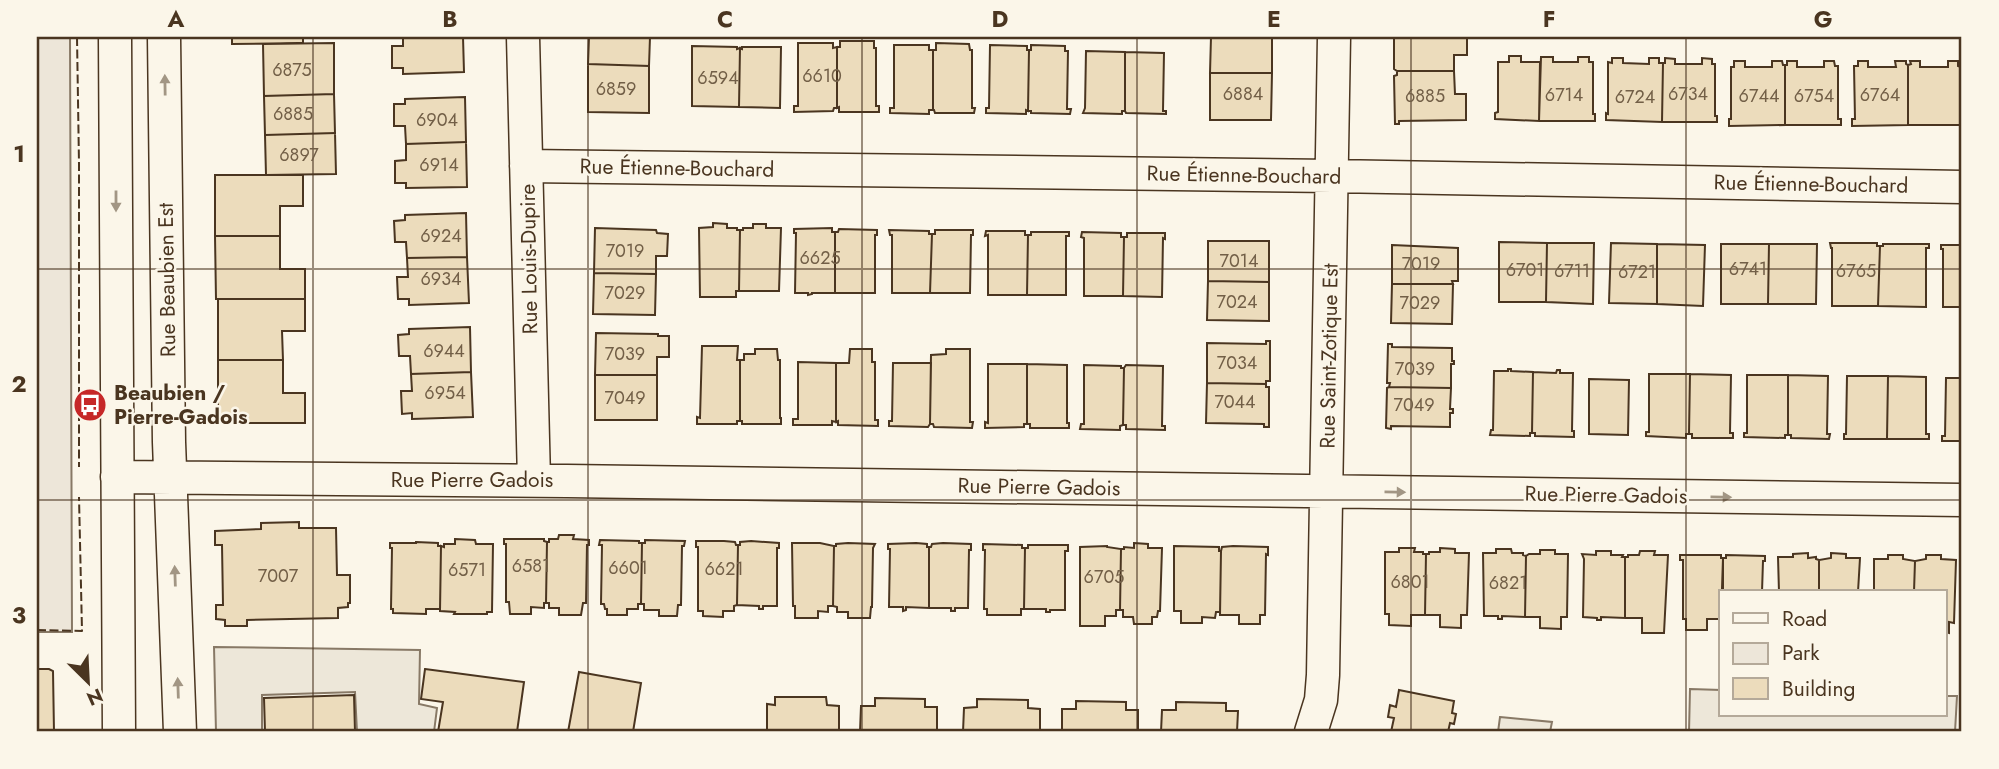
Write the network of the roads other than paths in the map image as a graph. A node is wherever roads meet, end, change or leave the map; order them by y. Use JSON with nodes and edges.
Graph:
{"nodes":[{"id":1,"x":115,"y":37,"type":"edge"},
{"id":2,"x":164,"y":37,"type":"edge"},
{"id":3,"x":523,"y":37,"type":"edge"},
{"id":4,"x":1334,"y":37,"type":"edge"},
{"id":5,"x":116,"y":133,"type":"junction"},
{"id":6,"x":166,"y":133,"type":"junction"},
{"id":7,"x":526,"y":166,"type":"junction"},
{"id":8,"x":1332,"y":176,"type":"junction"},
{"id":9,"x":1962,"y":187,"type":"edge"},
{"id":10,"x":171,"y":476,"type":"junction"},
{"id":11,"x":117,"y":477,"type":"junction"},
{"id":12,"x":534,"y":480,"type":"junction"},
{"id":13,"x":1327,"y":491,"type":"junction"},
{"id":14,"x":1962,"y":500,"type":"edge"},
{"id":15,"x":119,"y":732,"type":"edge"},
{"id":16,"x":180,"y":732,"type":"edge"},
{"id":17,"x":1311,"y":732,"type":"edge"}],
"edges":[{"from":1,"to":5,"type":"street"},
{"from":6,"to":2,"type":"street","name":"Rue Beaubien Est","one_way":true},
{"from":3,"to":7,"type":"street","name":"Rue Louis-Dupire"},
{"from":4,"to":8,"type":"street","name":"Rue Saint-Zotique Est"},
{"from":5,"to":6,"type":"street"},
{"from":5,"to":11,"type":"street","one_way":true},
{"from":6,"to":10,"type":"street","name":"Rue Beaubien Est"},
{"from":7,"to":8,"type":"street","name":"Rue Étienne-Bouchard"},
{"from":7,"to":12,"type":"street","name":"Rue Louis-Dupire"},
{"from":8,"to":9,"type":"street","name":"Rue Étienne-Bouchard"},
{"from":8,"to":13,"type":"street","name":"Rue Saint-Zotique Est"},
{"from":10,"to":11,"type":"street","name":"Rue Pierre Gadois"},
{"from":10,"to":12,"type":"street","name":"Rue Pierre Gadois"},
{"from":16,"to":10,"type":"street","name":"Rue Beaubien Est","one_way":true},
{"from":11,"to":15,"type":"street"},
{"from":12,"to":13,"type":"street","name":"Rue Pierre Gadois"},
{"from":13,"to":14,"type":"street","name":"Rue Pierre Gadois","one_way":true},
{"from":13,"to":17,"type":"street","name":"Rue Saint-Zotique Est"}]}
